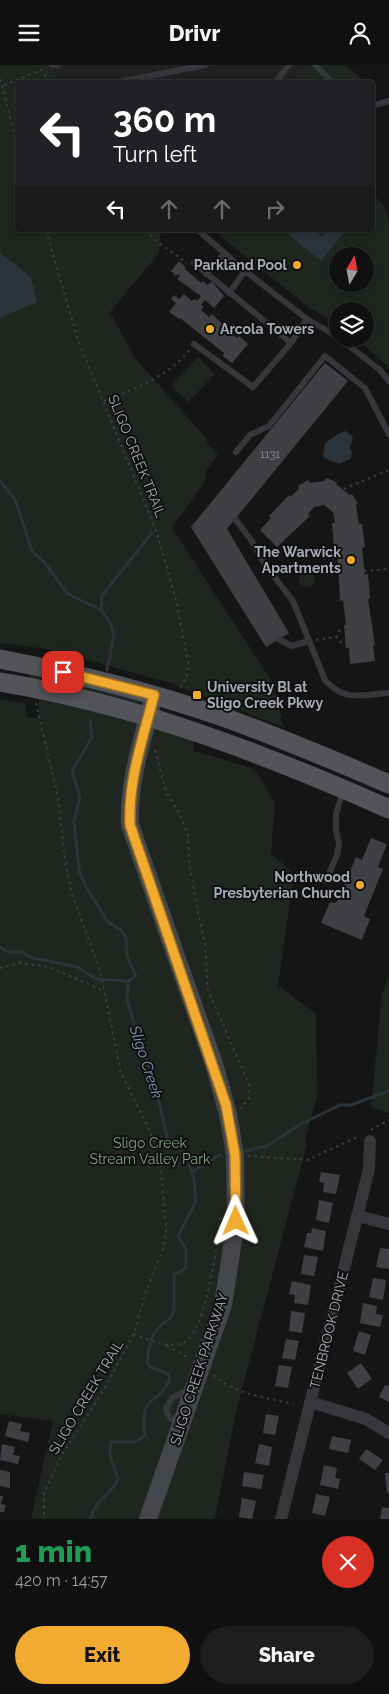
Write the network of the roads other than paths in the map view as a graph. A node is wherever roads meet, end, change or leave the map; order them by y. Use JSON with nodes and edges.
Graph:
{"nodes":[{"id":1,"x":206,"y":65,"type":"edge"},
{"id":2,"x":289,"y":65,"type":"edge"},
{"id":3,"x":315,"y":65,"type":"edge"},
{"id":4,"x":128,"y":80,"type":"edge"},
{"id":5,"x":278,"y":80,"type":"edge"},
{"id":6,"x":330,"y":80,"type":"edge"},
{"id":7,"x":389,"y":101,"type":"edge"},
{"id":8,"x":375,"y":105,"type":"edge"},
{"id":9,"x":200,"y":232,"type":"edge"},
{"id":10,"x":224,"y":253,"type":"junction"},
{"id":11,"x":194,"y":263,"type":"road end"},
{"id":12,"x":245,"y":271,"type":"junction"},
{"id":13,"x":206,"y":275,"type":"junction"},
{"id":14,"x":229,"y":293,"type":"junction"},
{"id":15,"x":307,"y":319,"type":"junction"},
{"id":16,"x":329,"y":332,"type":"edge"},
{"id":17,"x":291,"y":343,"type":"junction"},
{"id":18,"x":194,"y":344,"type":"road end"},
{"id":19,"x":351,"y":347,"type":"edge"},
{"id":20,"x":389,"y":381,"type":"edge"},
{"id":21,"x":389,"y":434,"type":"edge"},
{"id":22,"x":236,"y":452,"type":"dead end"},
{"id":23,"x":236,"y":520,"type":"dead end"},
{"id":24,"x":278,"y":639,"type":"dead end"},
{"id":25,"x":309,"y":641,"type":"junction"},
{"id":26,"x":0,"y":659,"type":"edge"},
{"id":27,"x":0,"y":682,"type":"edge"},
{"id":28,"x":389,"y":693,"type":"edge"},
{"id":29,"x":154,"y":695,"type":"junction"},
{"id":30,"x":148,"y":718,"type":"junction"},
{"id":31,"x":389,"y":784,"type":"edge"},
{"id":32,"x":344,"y":789,"type":"junction"},
{"id":33,"x":389,"y":809,"type":"edge"},
{"id":34,"x":326,"y":881,"type":"dead end"},
{"id":35,"x":370,"y":1141,"type":"dead end"},
{"id":36,"x":358,"y":1216,"type":"junction"},
{"id":37,"x":389,"y":1224,"type":"edge"},
{"id":38,"x":310,"y":1402,"type":"junction"},
{"id":39,"x":389,"y":1433,"type":"edge"},
{"id":40,"x":148,"y":1519,"type":"edge"},
{"id":41,"x":281,"y":1519,"type":"edge"}],
"edges":[{"from":1,"to":4,"type":"lane"},
{"from":2,"to":5,"type":"lane"},
{"from":3,"to":6,"type":"lane"},
{"from":7,"to":8,"type":"lane"},
{"from":9,"to":10,"type":"lane"},
{"from":10,"to":12,"type":"lane"},
{"from":10,"to":13,"type":"lane"},
{"from":11,"to":13,"type":"lane"},
{"from":12,"to":14,"type":"lane"},
{"from":12,"to":15,"type":"lane"},
{"from":13,"to":14,"type":"lane"},
{"from":14,"to":17,"type":"lane"},
{"from":15,"to":16,"type":"lane"},
{"from":15,"to":17,"type":"lane"},
{"from":17,"to":18,"type":"lane"},
{"from":19,"to":20,"type":"lane"},
{"from":21,"to":22,"type":"lane"},
{"from":23,"to":25,"type":"lane"},
{"from":24,"to":25,"type":"lane"},
{"from":25,"to":28,"type":"lane"},
{"from":26,"to":29,"type":"main road"},
{"from":27,"to":30,"type":"main road"},
{"from":29,"to":30,"type":"street","name":"SLIGO CREEK PARKWAY"},
{"from":29,"to":31,"type":"main road"},
{"from":30,"to":32,"type":"main road"},
{"from":30,"to":40,"type":"street","name":"SLIGO CREEK PARKWAY"},
{"from":32,"to":33,"type":"main road"},
{"from":32,"to":34,"type":"lane"},
{"from":35,"to":36,"type":"street","name":"TENBROOK DRIVE"},
{"from":36,"to":37,"type":"street"},
{"from":36,"to":38,"type":"street","name":"TENBROOK DRIVE"},
{"from":38,"to":39,"type":"street"},
{"from":38,"to":41,"type":"street","name":"TENBROOK DRIVE"}]}
